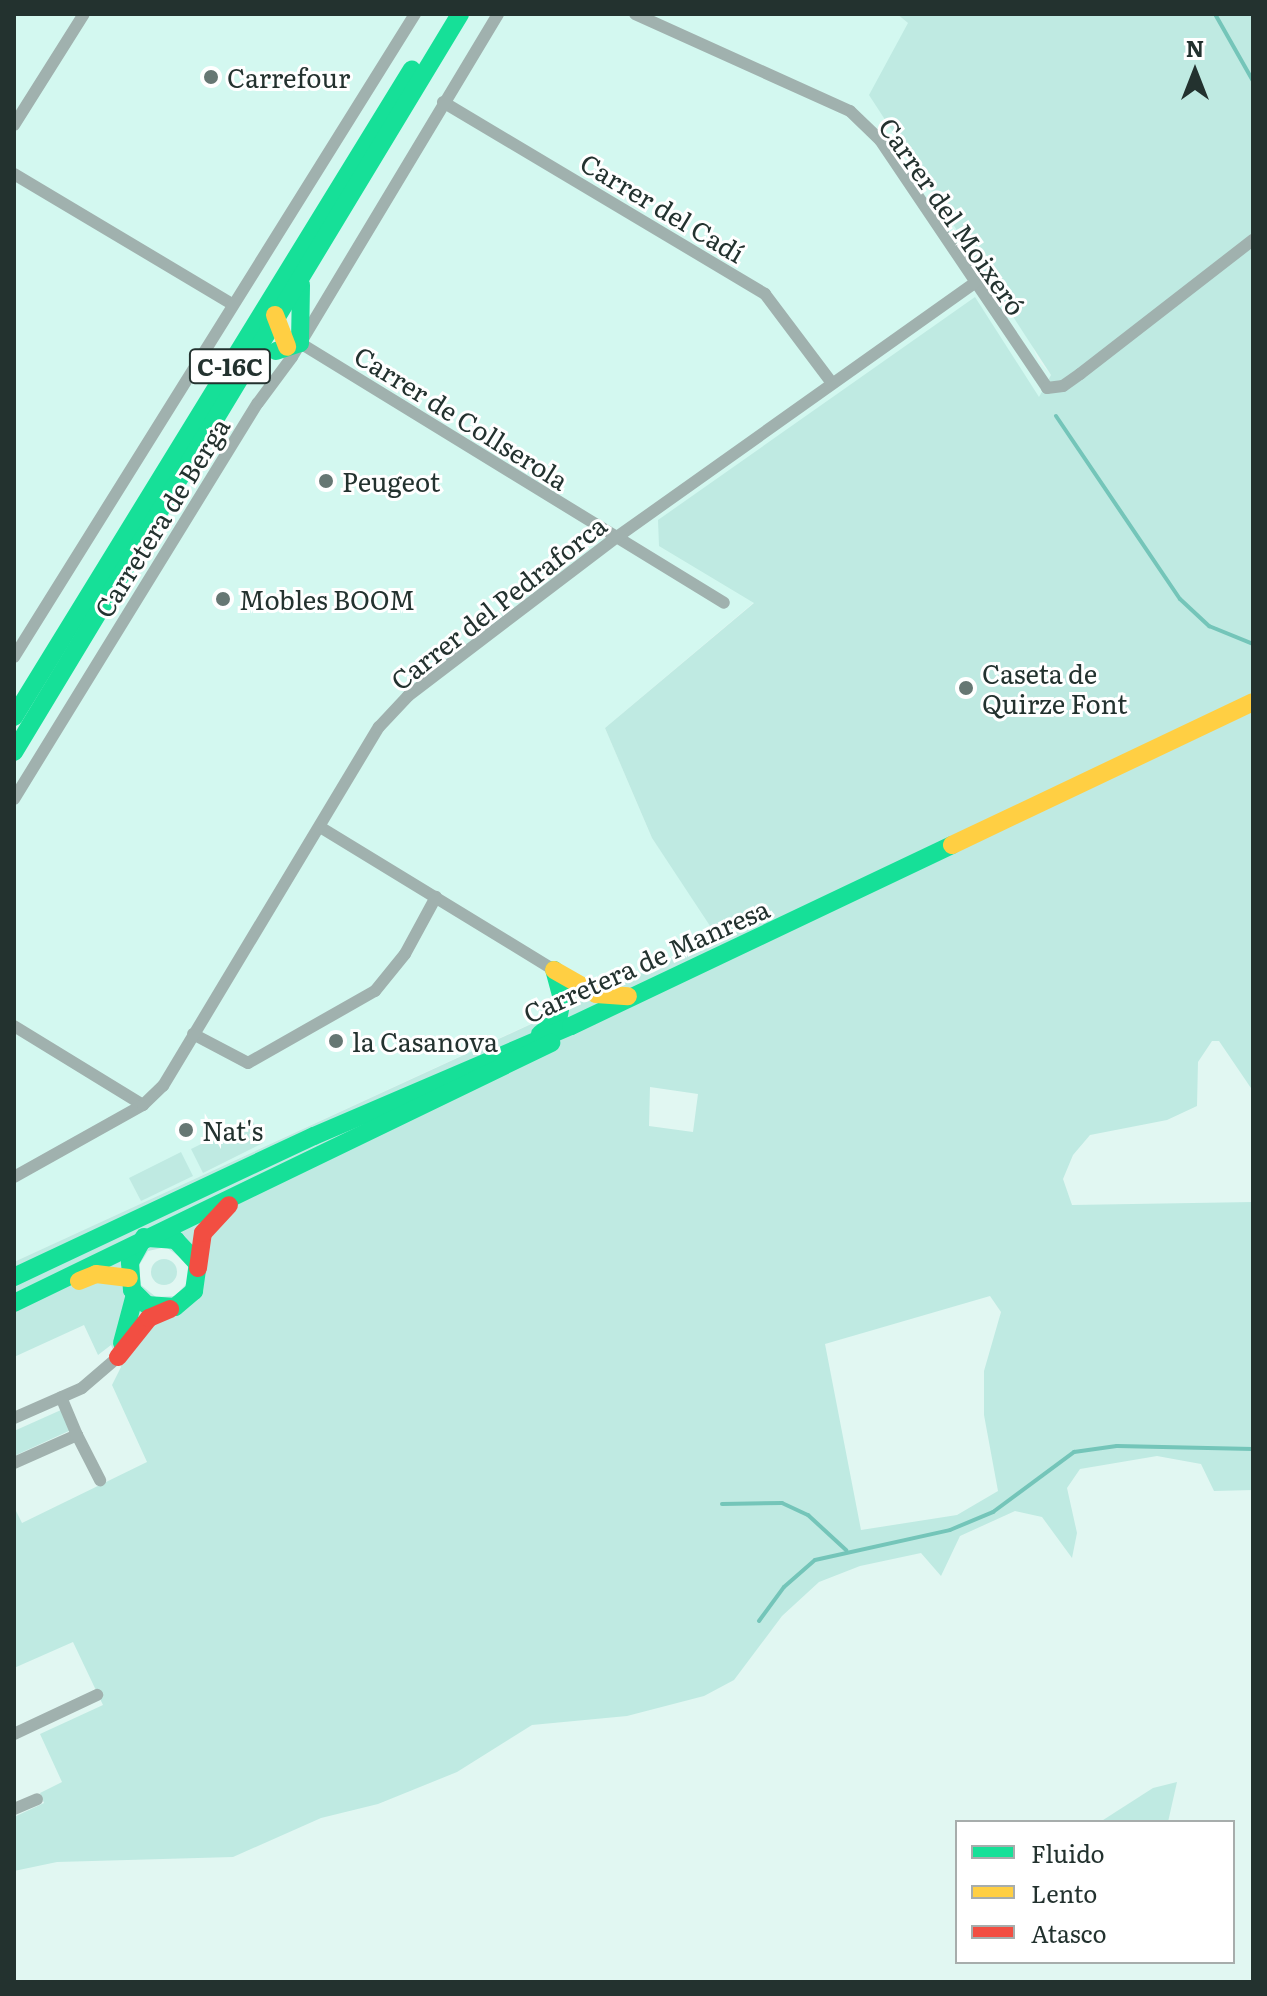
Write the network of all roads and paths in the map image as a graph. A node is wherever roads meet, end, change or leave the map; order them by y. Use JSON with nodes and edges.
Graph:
{"nodes":[{"id":1,"x":84,"y":14,"type":"edge"},
{"id":2,"x":415,"y":14,"type":"edge"},
{"id":3,"x":445,"y":14,"type":"edge"},
{"id":4,"x":460,"y":14,"type":"edge"},
{"id":5,"x":498,"y":14,"type":"edge"},
{"id":6,"x":635,"y":14,"type":"edge"},
{"id":7,"x":443,"y":102,"type":"junction"},
{"id":8,"x":14,"y":125,"type":"edge"},
{"id":9,"x":360,"y":153,"type":"junction"},
{"id":10,"x":14,"y":174,"type":"edge"},
{"id":11,"x":1253,"y":240,"type":"edge"},
{"id":12,"x":974,"y":283,"type":"junction"},
{"id":13,"x":301,"y":285,"type":"junction"},
{"id":14,"x":232,"y":304,"type":"junction"},
{"id":15,"x":276,"y":321,"type":"junction"},
{"id":16,"x":298,"y":321,"type":"junction"},
{"id":17,"x":293,"y":345,"type":"junction"},
{"id":18,"x":831,"y":382,"type":"junction"},
{"id":19,"x":234,"y":392,"type":"junction"},
{"id":20,"x":204,"y":408,"type":"junction"},
{"id":21,"x":617,"y":537,"type":"junction"},
{"id":22,"x":724,"y":603,"type":"dead end"},
{"id":23,"x":82,"y":634,"type":"junction"},
{"id":24,"x":14,"y":657,"type":"edge"},
{"id":25,"x":1253,"y":702,"type":"edge"},
{"id":26,"x":14,"y":717,"type":"edge"},
{"id":27,"x":14,"y":731,"type":"edge"},
{"id":28,"x":14,"y":752,"type":"edge"},
{"id":29,"x":14,"y":799,"type":"edge"},
{"id":30,"x":320,"y":827,"type":"junction"},
{"id":31,"x":436,"y":897,"type":"junction"},
{"id":32,"x":554,"y":970,"type":"junction"},
{"id":33,"x":638,"y":995,"type":"junction"},
{"id":34,"x":14,"y":1026,"type":"edge"},
{"id":35,"x":571,"y":1026,"type":"junction"},
{"id":36,"x":193,"y":1034,"type":"junction"},
{"id":37,"x":533,"y":1040,"type":"junction"},
{"id":38,"x":143,"y":1105,"type":"junction"},
{"id":39,"x":274,"y":1155,"type":"junction"},
{"id":40,"x":14,"y":1177,"type":"edge"},
{"id":41,"x":250,"y":1189,"type":"junction"},
{"id":42,"x":142,"y":1239,"type":"junction"},
{"id":43,"x":198,"y":1268,"type":"junction"},
{"id":44,"x":14,"y":1279,"type":"edge"},
{"id":45,"x":132,"y":1286,"type":"junction"},
{"id":46,"x":22,"y":1300,"type":"edge"},
{"id":47,"x":175,"y":1307,"type":"junction"},
{"id":48,"x":118,"y":1357,"type":"junction"},
{"id":49,"x":61,"y":1397,"type":"junction"},
{"id":50,"x":14,"y":1418,"type":"edge"},
{"id":51,"x":77,"y":1435,"type":"junction"},
{"id":52,"x":14,"y":1463,"type":"edge"},
{"id":53,"x":100,"y":1480,"type":"dead end"},
{"id":54,"x":97,"y":1695,"type":"dead end"},
{"id":55,"x":14,"y":1734,"type":"edge"},
{"id":56,"x":37,"y":1799,"type":"dead end"},
{"id":57,"x":14,"y":1809,"type":"edge"}],
"edges":[{"from":1,"to":8,"type":"street"},
{"from":2,"to":14,"type":"street","name":"Carretera de Berga"},
{"from":3,"to":9,"type":"main road","number":"C-16C"},
{"from":4,"to":13,"type":"main road","number":"C-16C"},
{"from":5,"to":7,"type":"street","name":"Carretera de Berga"},
{"from":6,"to":12,"type":"street","name":"Carrer del Moixeró"},
{"from":7,"to":17,"type":"street","name":"Carretera de Berga"},
{"from":7,"to":18,"type":"street","name":"Carrer del Cadí"},
{"from":9,"to":15,"type":"main road"},
{"from":9,"to":20,"type":"main road","number":"C-16C"},
{"from":10,"to":14,"type":"street"},
{"from":11,"to":12,"type":"street","name":"Carrer del Moixeró"},
{"from":12,"to":18,"type":"street","name":"Carrer del Pedraforca"},
{"from":13,"to":15,"type":"main road","number":"C-16C"},
{"from":13,"to":16,"type":"main road"},
{"from":14,"to":24,"type":"street","name":"Carretera de Berga"},
{"from":15,"to":16,"type":"main road"},
{"from":15,"to":17,"type":"main road"},
{"from":15,"to":19,"type":"main road","number":"C-16C"},
{"from":15,"to":20,"type":"main road"},
{"from":16,"to":17,"type":"main road"},
{"from":17,"to":19,"type":"main road"},
{"from":17,"to":21,"type":"street","name":"Carrer de Collserola"},
{"from":17,"to":29,"type":"street","name":"Carretera de Berga"},
{"from":18,"to":21,"type":"street","name":"Carrer del Pedraforca"},
{"from":19,"to":23,"type":"main road","number":"C-16C"},
{"from":20,"to":26,"type":"main road","number":"C-16C"},
{"from":21,"to":22,"type":"street","name":"Carrer de Collserola"},
{"from":21,"to":30,"type":"street","name":"Carrer del Pedraforca"},
{"from":23,"to":27,"type":"main road"},
{"from":23,"to":28,"type":"main road","number":"C-16C"},
{"from":25,"to":33,"type":"main road","name":"Carretera de Manresa"},
{"from":30,"to":31,"type":"street"},
{"from":30,"to":36,"type":"street","name":"Carrer del Pedraforca"},
{"from":31,"to":32,"type":"street"},
{"from":31,"to":36,"type":"street"},
{"from":32,"to":33,"type":"main road"},
{"from":32,"to":37,"type":"main road"},
{"from":33,"to":35,"type":"main road","name":"Carretera de Manresa"},
{"from":34,"to":38,"type":"street"},
{"from":35,"to":37,"type":"main road","name":"Carretera de Manresa"},
{"from":35,"to":41,"type":"main road"},
{"from":36,"to":38,"type":"street","name":"Carrer del Pedraforca"},
{"from":37,"to":39,"type":"main road","name":"Carretera de Manresa"},
{"from":38,"to":40,"type":"street","name":"Carrer del Pedraforca"},
{"from":39,"to":42,"type":"main road"},
{"from":39,"to":44,"type":"main road","name":"Carretera de Manresa"},
{"from":41,"to":42,"type":"main road"},
{"from":41,"to":43,"type":"main road"},
{"from":42,"to":43,"type":"main road"},
{"from":42,"to":44,"type":"main road"},
{"from":42,"to":45,"type":"main road"},
{"from":42,"to":46,"type":"main road"},
{"from":43,"to":47,"type":"main road"},
{"from":45,"to":46,"type":"main road"},
{"from":45,"to":47,"type":"main road"},
{"from":45,"to":48,"type":"main road"},
{"from":47,"to":48,"type":"main road"},
{"from":48,"to":49,"type":"street"},
{"from":49,"to":50,"type":"street"},
{"from":49,"to":51,"type":"street"},
{"from":51,"to":52,"type":"street"},
{"from":51,"to":53,"type":"street"},
{"from":54,"to":55,"type":"street"},
{"from":56,"to":57,"type":"street"}]}
